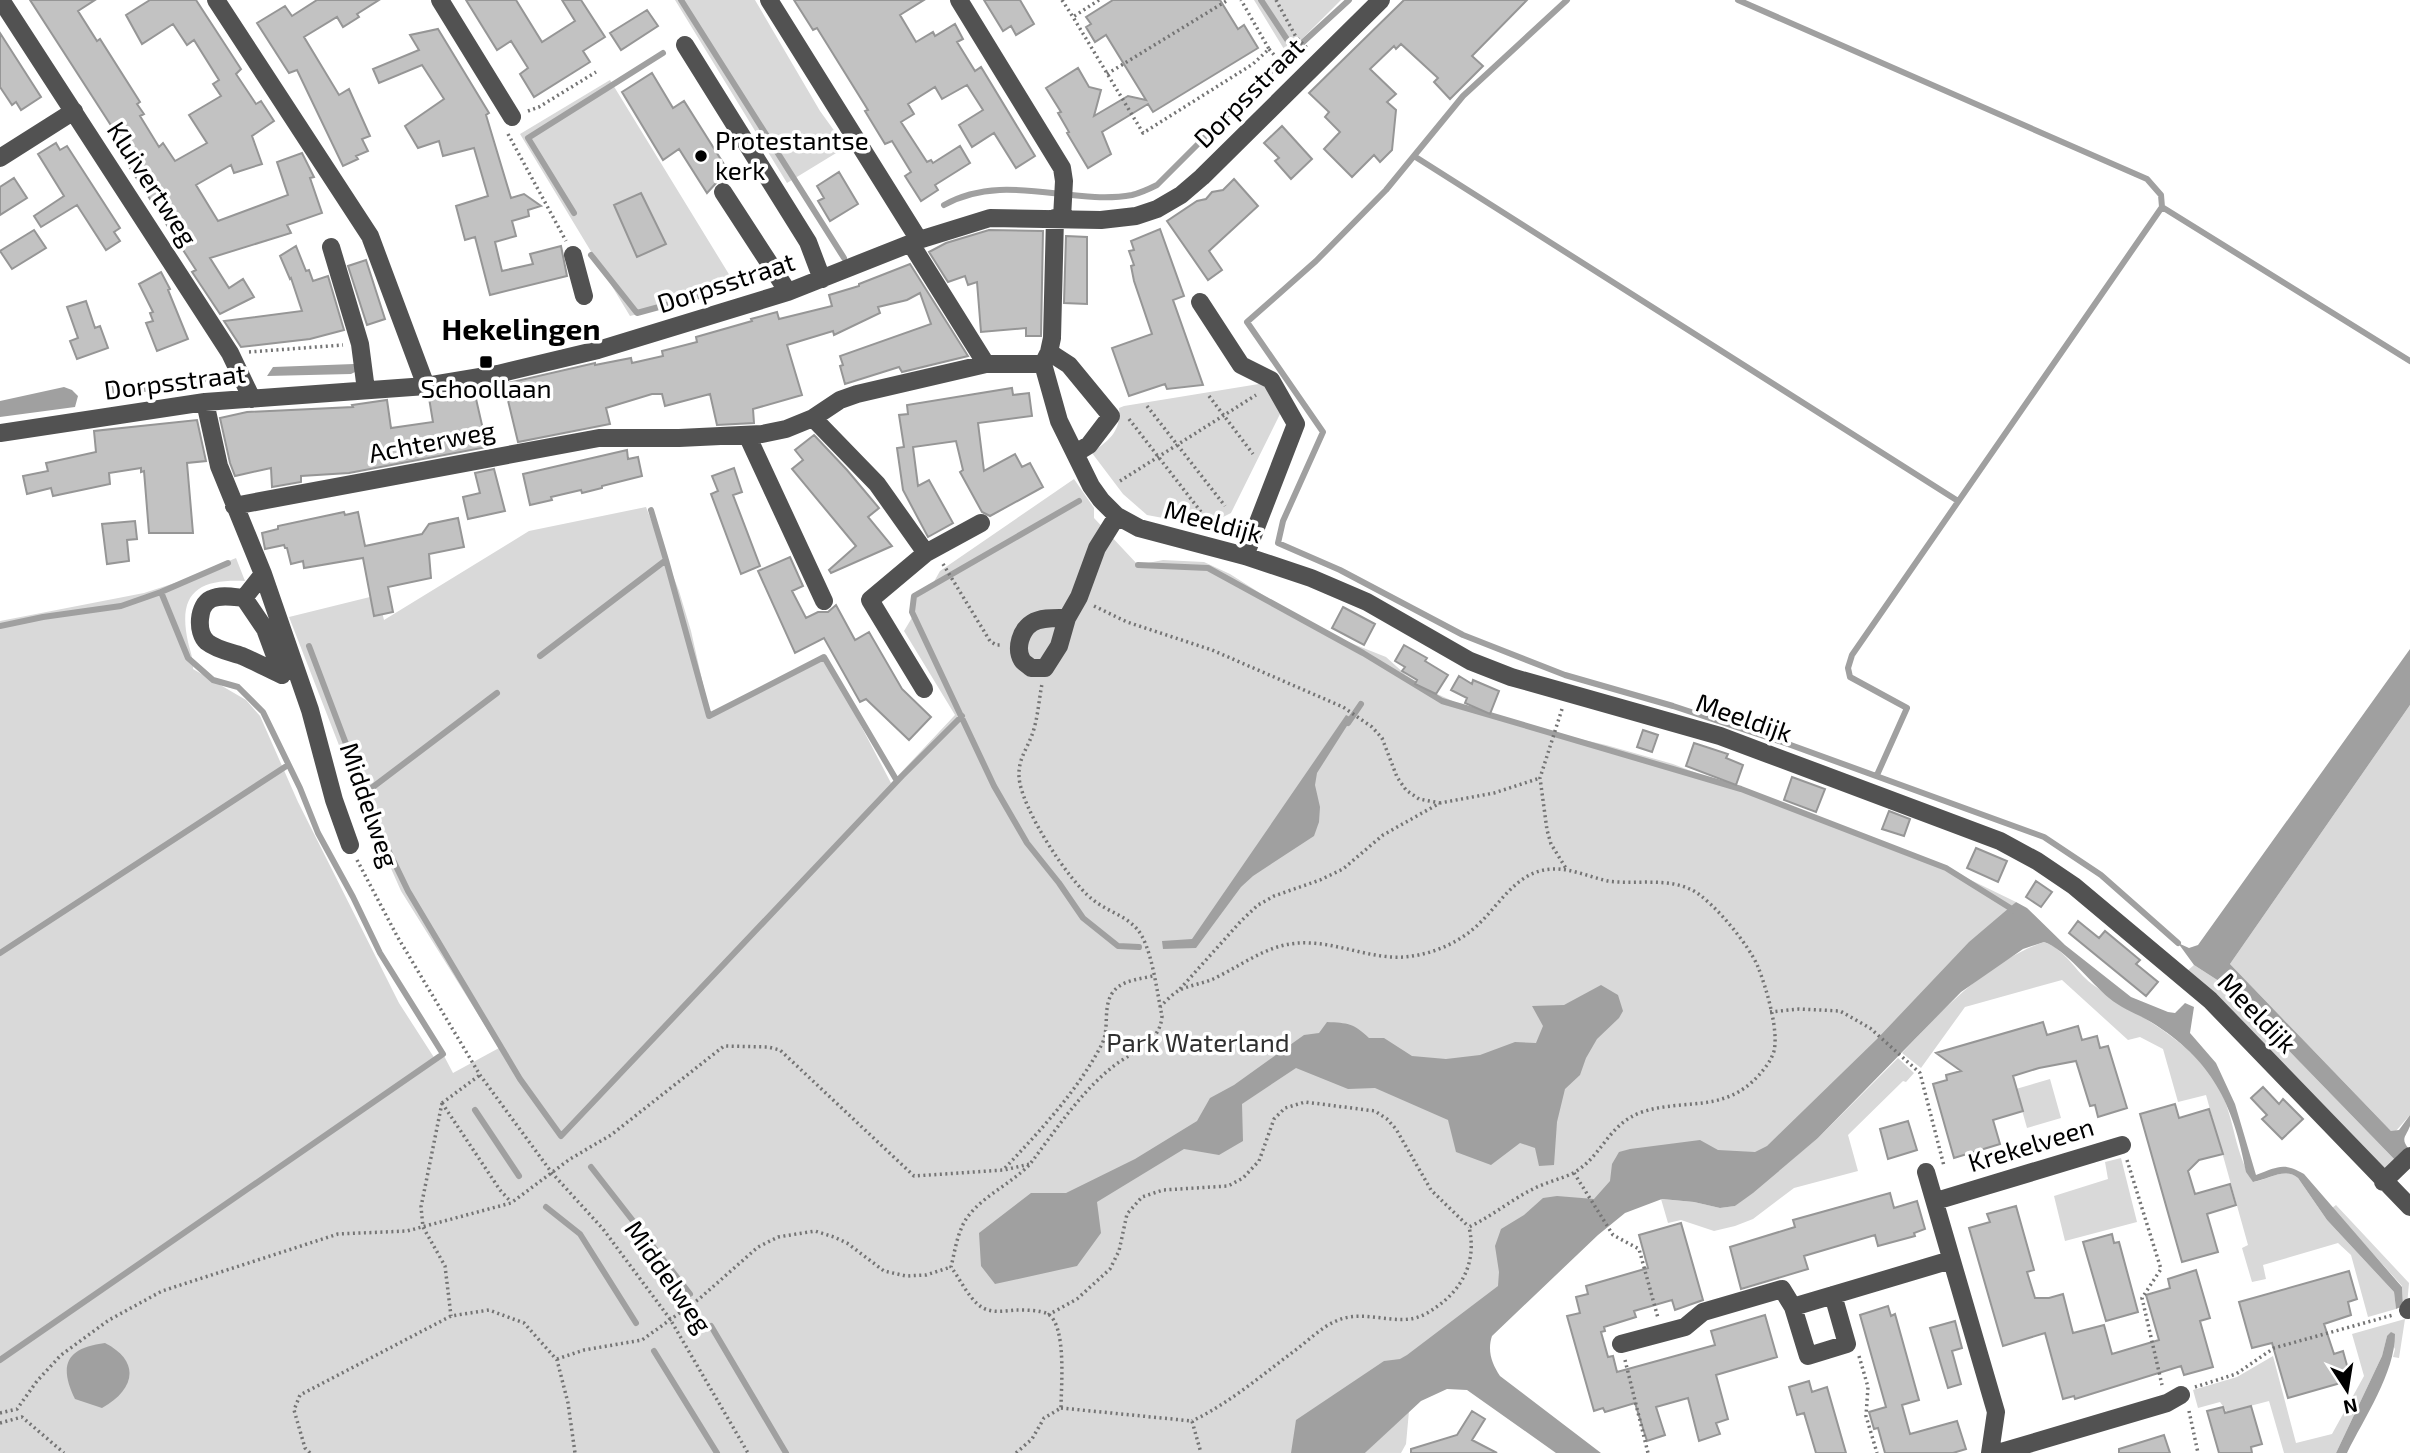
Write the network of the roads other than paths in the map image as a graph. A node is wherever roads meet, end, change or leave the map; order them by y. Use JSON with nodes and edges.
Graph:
{"nodes":[{"id":1,"x":1,"y":0,"type":"edge"},
{"id":2,"x":216,"y":0,"type":"edge"},
{"id":3,"x":440,"y":0,"type":"edge"},
{"id":4,"x":769,"y":0,"type":"edge"},
{"id":5,"x":959,"y":0,"type":"edge"},
{"id":6,"x":1381,"y":0,"type":"edge"},
{"id":7,"x":685,"y":44,"type":"dead end"},
{"id":8,"x":74,"y":111,"type":"junction"},
{"id":9,"x":512,"y":117,"type":"road end"},
{"id":10,"x":0,"y":158,"type":"edge"},
{"id":11,"x":723,"y":192,"type":"dead end"},
{"id":12,"x":1060,"y":212,"type":"junction"},
{"id":13,"x":915,"y":242,"type":"junction"},
{"id":14,"x":331,"y":247,"type":"dead end"},
{"id":15,"x":573,"y":255,"type":"road end"},
{"id":16,"x":822,"y":279,"type":"junction"},
{"id":17,"x":788,"y":292,"type":"junction"},
{"id":18,"x":584,"y":296,"type":"dead end"},
{"id":19,"x":1200,"y":302,"type":"dead end"},
{"id":20,"x":1046,"y":358,"type":"junction"},
{"id":21,"x":986,"y":364,"type":"junction"},
{"id":22,"x":426,"y":386,"type":"junction"},
{"id":23,"x":366,"y":390,"type":"junction"},
{"id":24,"x":252,"y":399,"type":"junction"},
{"id":25,"x":205,"y":402,"type":"junction"},
{"id":26,"x":813,"y":418,"type":"junction"},
{"id":27,"x":0,"y":433,"type":"edge"},
{"id":28,"x":747,"y":435,"type":"junction"},
{"id":29,"x":1076,"y":453,"type":"junction"},
{"id":30,"x":234,"y":506,"type":"junction"},
{"id":31,"x":1117,"y":516,"type":"junction"},
{"id":32,"x":981,"y":523,"type":"dead end"},
{"id":33,"x":926,"y":553,"type":"junction"},
{"id":34,"x":1245,"y":556,"type":"junction"},
{"id":35,"x":263,"y":574,"type":"junction"},
{"id":36,"x":244,"y":598,"type":"junction"},
{"id":37,"x":824,"y":601,"type":"dead end"},
{"id":38,"x":1067,"y":618,"type":"junction"},
{"id":39,"x":923,"y":689,"type":"dead end"},
{"id":40,"x":350,"y":845,"type":"road end"},
{"id":41,"x":2123,"y":1145,"type":"road end"},
{"id":42,"x":2410,"y":1156,"type":"edge"},
{"id":43,"x":1926,"y":1172,"type":"road end"},
{"id":44,"x":2389,"y":1176,"type":"junction"},
{"id":45,"x":1936,"y":1201,"type":"junction"},
{"id":46,"x":2410,"y":1208,"type":"edge"},
{"id":47,"x":1951,"y":1260,"type":"junction"},
{"id":48,"x":1833,"y":1296,"type":"junction"},
{"id":49,"x":1793,"y":1307,"type":"junction"},
{"id":50,"x":1621,"y":1344,"type":"road end"},
{"id":51,"x":2178,"y":1397,"type":"road end"},
{"id":52,"x":1990,"y":1453,"type":"edge"},
{"id":53,"x":1998,"y":1453,"type":"edge"}],
"edges":[{"from":1,"to":8,"type":"street","name":"Kluivertweg"},
{"from":2,"to":22,"type":"street"},
{"from":3,"to":9,"type":"street"},
{"from":4,"to":13,"type":"street"},
{"from":5,"to":12,"type":"street"},
{"from":6,"to":12,"type":"street","name":"Dorpsstraat"},
{"from":7,"to":16,"type":"street"},
{"from":8,"to":10,"type":"street"},
{"from":8,"to":24,"type":"street","name":"Kluivertweg"},
{"from":11,"to":17,"type":"street"},
{"from":12,"to":13,"type":"street","name":"Dorpsstraat"},
{"from":12,"to":20,"type":"street"},
{"from":13,"to":16,"type":"street","name":"Dorpsstraat"},
{"from":13,"to":21,"type":"street"},
{"from":14,"to":23,"type":"street"},
{"from":15,"to":18,"type":"street"},
{"from":16,"to":17,"type":"street","name":"Dorpsstraat"},
{"from":17,"to":22,"type":"street","name":"Dorpsstraat"},
{"from":19,"to":34,"type":"street"},
{"from":20,"to":21,"type":"street","name":"Achterweg"},
{"from":20,"to":29,"type":"street","name":"Meeldijk"},
{"from":20,"to":29,"type":"street"},
{"from":21,"to":26,"type":"street","name":"Achterweg"},
{"from":22,"to":23,"type":"street","name":"Dorpsstraat"},
{"from":23,"to":24,"type":"street","name":"Dorpsstraat"},
{"from":24,"to":25,"type":"street","name":"Dorpsstraat"},
{"from":25,"to":27,"type":"street","name":"Dorpsstraat"},
{"from":25,"to":30,"type":"street"},
{"from":26,"to":28,"type":"street","name":"Achterweg"},
{"from":26,"to":33,"type":"street"},
{"from":28,"to":30,"type":"street","name":"Achterweg"},
{"from":28,"to":37,"type":"street"},
{"from":29,"to":31,"type":"street","name":"Meeldijk"},
{"from":30,"to":35,"type":"street","name":"Middelweg"},
{"from":31,"to":34,"type":"street","name":"Meeldijk"},
{"from":31,"to":38,"type":"street"},
{"from":32,"to":33,"type":"street"},
{"from":33,"to":39,"type":"street"},
{"from":34,"to":44,"type":"street","name":"Meeldijk"},
{"from":35,"to":36,"type":"street"},
{"from":35,"to":40,"type":"street","name":"Middelweg"},
{"from":36,"to":36,"type":"street"},
{"from":38,"to":38,"type":"street"},
{"from":41,"to":45,"type":"street","name":"Krekelveen"},
{"from":42,"to":44,"type":"street"},
{"from":43,"to":45,"type":"street"},
{"from":44,"to":46,"type":"street","name":"Meeldijk"},
{"from":45,"to":47,"type":"street"},
{"from":47,"to":48,"type":"street"},
{"from":47,"to":52,"type":"street"},
{"from":48,"to":49,"type":"street"},
{"from":48,"to":49,"type":"street"},
{"from":49,"to":50,"type":"street"},
{"from":51,"to":53,"type":"street"}]}
